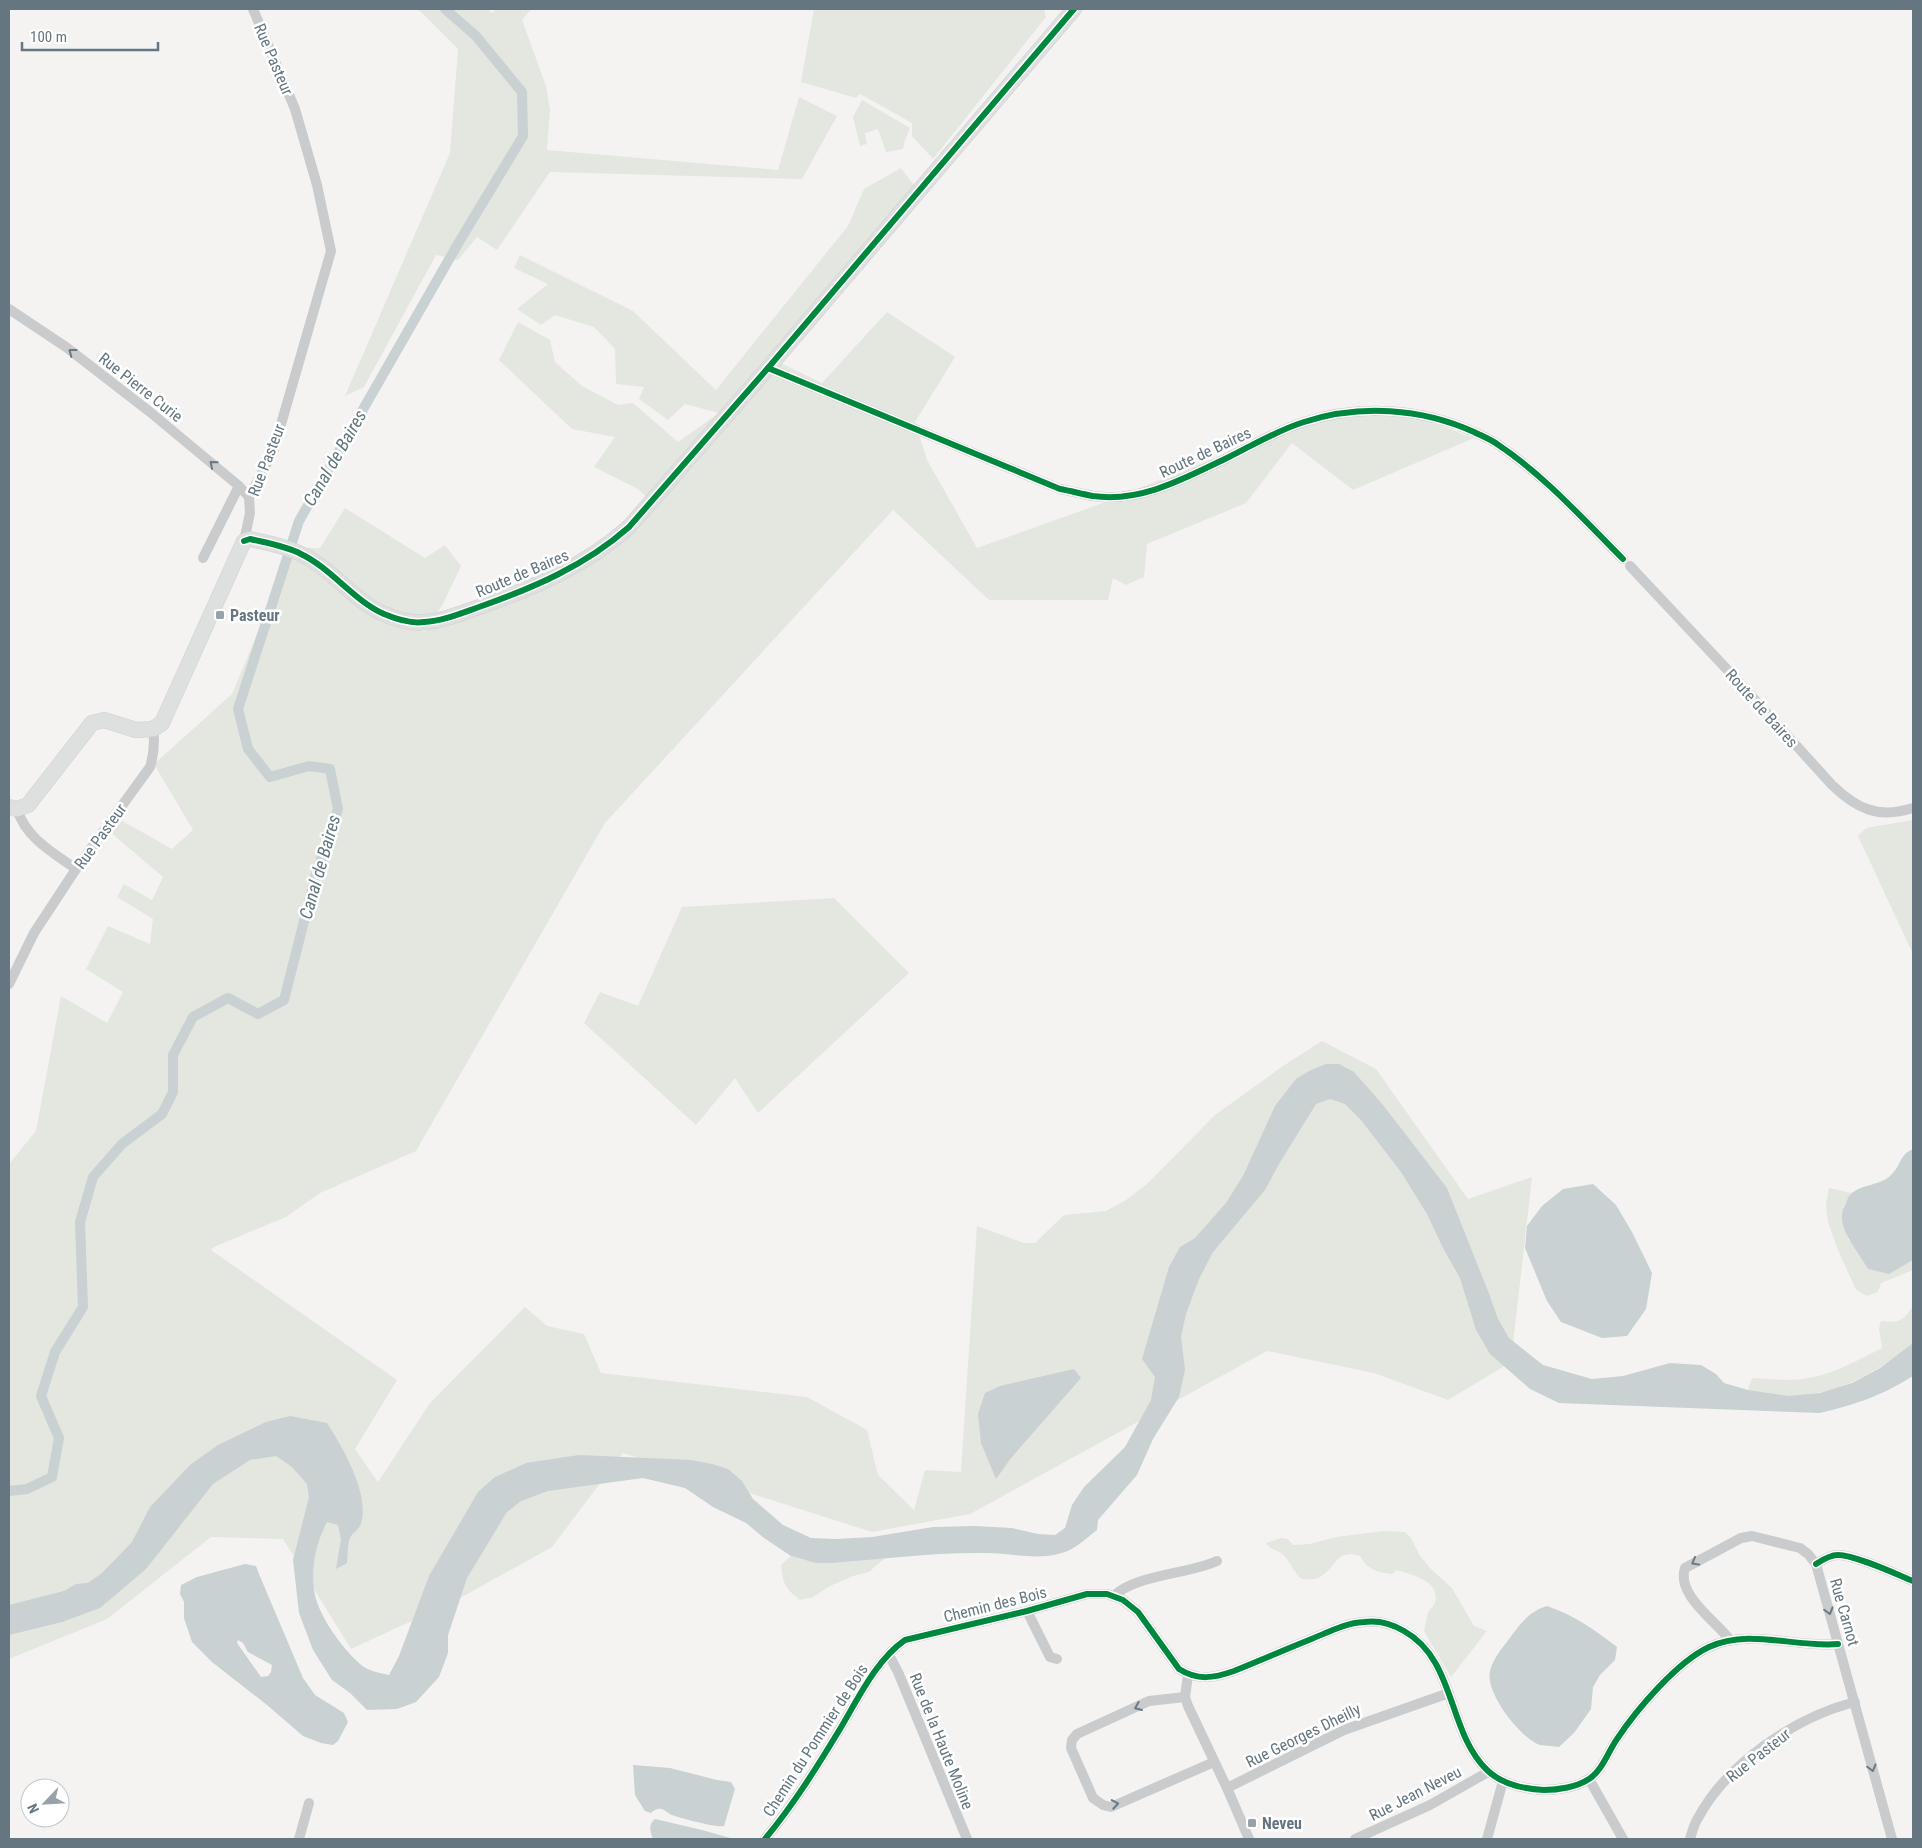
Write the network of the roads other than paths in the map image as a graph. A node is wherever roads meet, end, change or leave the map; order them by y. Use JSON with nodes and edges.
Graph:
{"nodes":[{"id":1,"x":253,"y":9,"type":"edge"},
{"id":2,"x":1074,"y":9,"type":"edge"},
{"id":3,"x":9,"y":309,"type":"edge"},
{"id":4,"x":768,"y":368,"type":"junction"},
{"id":5,"x":238,"y":486,"type":"junction"},
{"id":6,"x":248,"y":497,"type":"junction"},
{"id":7,"x":244,"y":541,"type":"junction"},
{"id":8,"x":204,"y":558,"type":"dead end"},
{"id":9,"x":153,"y":729,"type":"junction"},
{"id":10,"x":13,"y":808,"type":"edge"},
{"id":11,"x":1913,"y":808,"type":"edge"},
{"id":12,"x":76,"y":869,"type":"junction"},
{"id":13,"x":9,"y":984,"type":"edge"},
{"id":14,"x":1217,"y":1561,"type":"dead end"},
{"id":15,"x":1816,"y":1564,"type":"junction"},
{"id":16,"x":1913,"y":1581,"type":"edge"},
{"id":17,"x":1114,"y":1596,"type":"junction"},
{"id":18,"x":1027,"y":1611,"type":"junction"},
{"id":19,"x":1730,"y":1640,"type":"junction"},
{"id":20,"x":1838,"y":1644,"type":"junction"},
{"id":21,"x":889,"y":1656,"type":"junction"},
{"id":22,"x":1057,"y":1659,"type":"dead end"},
{"id":23,"x":1188,"y":1675,"type":"junction"},
{"id":24,"x":1449,"y":1693,"type":"junction"},
{"id":25,"x":1185,"y":1697,"type":"junction"},
{"id":26,"x":1854,"y":1702,"type":"junction"},
{"id":27,"x":1214,"y":1762,"type":"junction"},
{"id":28,"x":1488,"y":1772,"type":"junction"},
{"id":29,"x":1589,"y":1779,"type":"junction"},
{"id":30,"x":1503,"y":1781,"type":"junction"},
{"id":31,"x":1228,"y":1788,"type":"junction"},
{"id":32,"x":310,"y":1803,"type":"dead end"},
{"id":33,"x":299,"y":1839,"type":"edge"},
{"id":34,"x":765,"y":1839,"type":"edge"},
{"id":35,"x":967,"y":1839,"type":"edge"},
{"id":36,"x":1249,"y":1839,"type":"edge"},
{"id":37,"x":1355,"y":1839,"type":"edge"},
{"id":38,"x":1487,"y":1839,"type":"edge"},
{"id":39,"x":1623,"y":1839,"type":"edge"},
{"id":40,"x":1690,"y":1839,"type":"edge"},
{"id":41,"x":1892,"y":1839,"type":"edge"}],
"edges":[{"from":1,"to":6,"type":"street","name":"Rue Pasteur"},
{"from":2,"to":4,"type":"street","name":"Route de Baires"},
{"from":5,"to":3,"type":"street","name":"Rue Pierre Curie","one_way":true},
{"from":4,"to":7,"type":"street","name":"Route de Baires"},
{"from":4,"to":11,"type":"street","name":"Route de Baires"},
{"from":5,"to":6,"type":"street","name":"Rue Pierre Curie"},
{"from":5,"to":8,"type":"street"},
{"from":6,"to":7,"type":"street","name":"Rue Pasteur"},
{"from":7,"to":9,"type":"street","name":"Rue Pasteur"},
{"from":9,"to":10,"type":"street"},
{"from":9,"to":12,"type":"street","name":"Rue Pasteur"},
{"from":10,"to":12,"type":"street"},
{"from":12,"to":13,"type":"street","name":"Rue Pasteur"},
{"from":14,"to":17,"type":"street"},
{"from":15,"to":16,"type":"street"},
{"from":15,"to":19,"type":"street","name":"Rue Carnot","one_way":true},
{"from":15,"to":20,"type":"street","name":"Rue Carnot","one_way":true},
{"from":17,"to":18,"type":"street","name":"Chemin des Bois"},
{"from":17,"to":23,"type":"street"},
{"from":18,"to":21,"type":"street","name":"Chemin des Bois"},
{"from":18,"to":22,"type":"street","name":"Chemin des Bois"},
{"from":19,"to":20,"type":"street"},
{"from":19,"to":29,"type":"street"},
{"from":20,"to":26,"type":"street","name":"Rue Carnot"},
{"from":21,"to":34,"type":"street","name":"Chemin du Pommier de Bois"},
{"from":21,"to":35,"type":"street","name":"Rue de la Haute Moline"},
{"from":23,"to":24,"type":"street"},
{"from":23,"to":25,"type":"street"},
{"from":24,"to":28,"type":"street"},
{"from":24,"to":31,"type":"street","name":"Rue Georges Dheilly"},
{"from":25,"to":27,"type":"street"},
{"from":25,"to":27,"type":"street","one_way":true},
{"from":26,"to":40,"type":"street","name":"Rue Pasteur"},
{"from":26,"to":41,"type":"street","name":"Rue Carnot","one_way":true},
{"from":27,"to":31,"type":"street"},
{"from":28,"to":30,"type":"street"},
{"from":28,"to":37,"type":"street","name":"Rue Jean Neveu"},
{"from":29,"to":30,"type":"street"},
{"from":29,"to":39,"type":"street"},
{"from":30,"to":38,"type":"street"},
{"from":31,"to":36,"type":"street"},
{"from":32,"to":33,"type":"street"}]}
